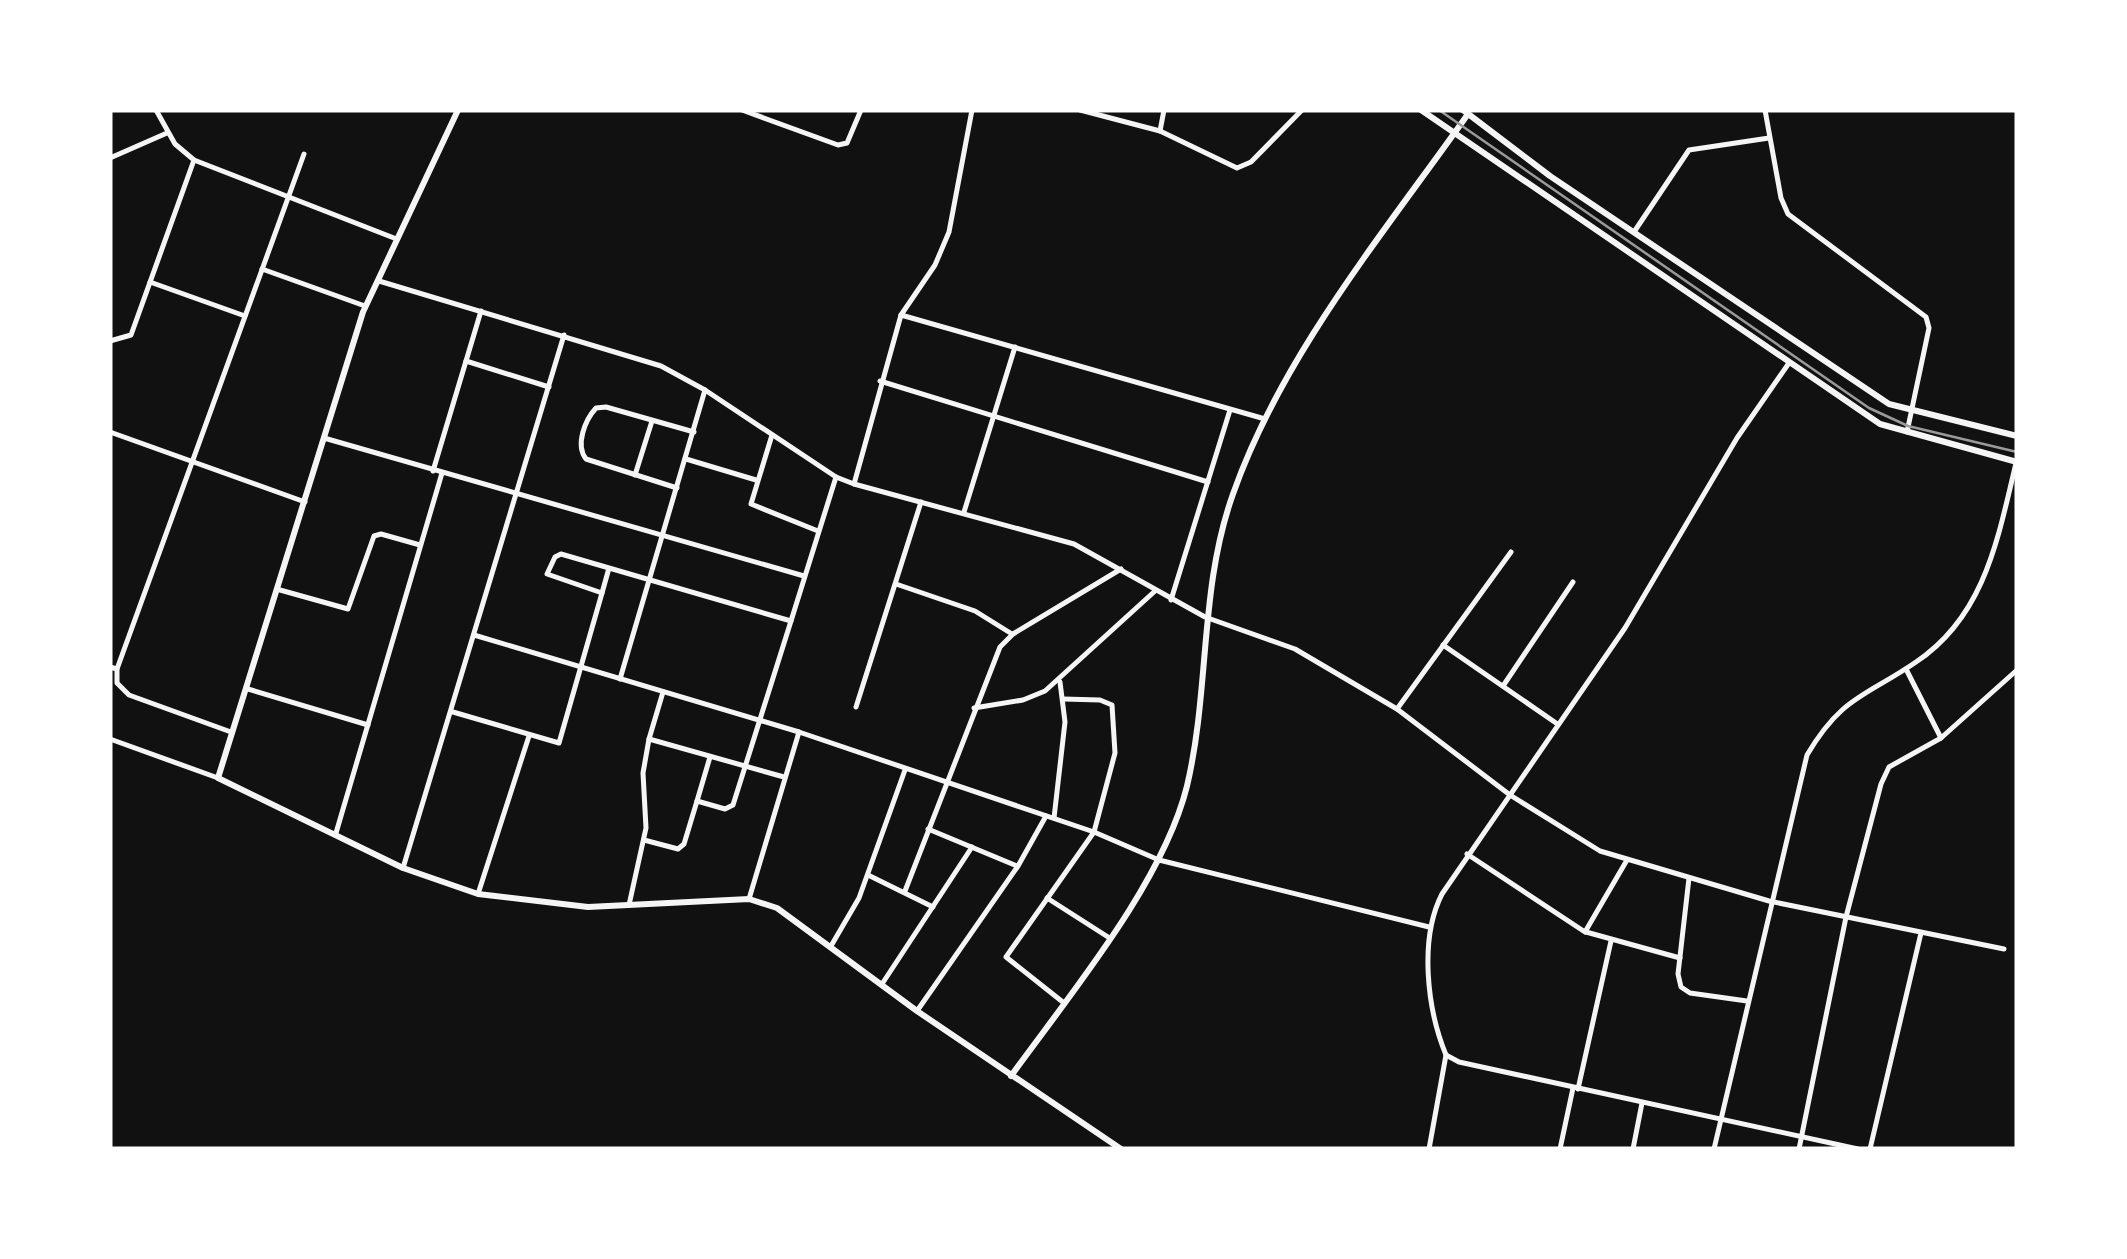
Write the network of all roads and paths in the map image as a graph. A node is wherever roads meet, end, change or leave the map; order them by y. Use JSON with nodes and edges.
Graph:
{"nodes":[{"id":1,"x":156,"y":110,"type":"edge"},
{"id":2,"x":458,"y":110,"type":"edge"},
{"id":3,"x":742,"y":110,"type":"edge"},
{"id":4,"x":860,"y":110,"type":"edge"},
{"id":5,"x":972,"y":110,"type":"edge"},
{"id":6,"x":1080,"y":110,"type":"edge"},
{"id":7,"x":1164,"y":110,"type":"edge"},
{"id":8,"x":1302,"y":110,"type":"edge"},
{"id":9,"x":1421,"y":110,"type":"edge"},
{"id":10,"x":1765,"y":110,"type":"edge"},
{"id":11,"x":1468,"y":111,"type":"edge"},
{"id":12,"x":759,"y":113,"type":"edge"},
{"id":13,"x":1160,"y":131,"type":"junction"},
{"id":14,"x":167,"y":133,"type":"junction"},
{"id":15,"x":1454,"y":134,"type":"junction"},
{"id":16,"x":1769,"y":138,"type":"junction"},
{"id":17,"x":304,"y":154,"type":"dead end"},
{"id":18,"x":110,"y":158,"type":"edge"},
{"id":19,"x":194,"y":160,"type":"junction"},
{"id":20,"x":287,"y":199,"type":"junction"},
{"id":21,"x":1634,"y":232,"type":"junction"},
{"id":22,"x":394,"y":238,"type":"junction"},
{"id":23,"x":262,"y":269,"type":"junction"},
{"id":24,"x":376,"y":280,"type":"junction"},
{"id":25,"x":150,"y":282,"type":"junction"},
{"id":26,"x":365,"y":306,"type":"junction"},
{"id":27,"x":481,"y":310,"type":"junction"},
{"id":28,"x":901,"y":315,"type":"junction"},
{"id":29,"x":246,"y":316,"type":"junction"},
{"id":30,"x":564,"y":335,"type":"junction"},
{"id":31,"x":110,"y":340,"type":"edge"},
{"id":32,"x":1015,"y":346,"type":"junction"},
{"id":33,"x":466,"y":361,"type":"junction"},
{"id":34,"x":1789,"y":363,"type":"junction"},
{"id":35,"x":880,"y":381,"type":"junction"},
{"id":36,"x":548,"y":386,"type":"junction"},
{"id":37,"x":705,"y":390,"type":"junction"},
{"id":38,"x":1230,"y":410,"type":"junction"},
{"id":39,"x":1911,"y":412,"type":"junction"},
{"id":40,"x":994,"y":416,"type":"junction"},
{"id":41,"x":1265,"y":419,"type":"junction"},
{"id":42,"x":652,"y":421,"type":"junction"},
{"id":43,"x":110,"y":432,"type":"edge"},
{"id":44,"x":694,"y":432,"type":"junction"},
{"id":45,"x":772,"y":434,"type":"junction"},
{"id":46,"x":1906,"y":434,"type":"junction"},
{"id":47,"x":2017,"y":436,"type":"edge"},
{"id":48,"x":324,"y":438,"type":"junction"},
{"id":49,"x":686,"y":459,"type":"junction"},
{"id":50,"x":193,"y":462,"type":"junction"},
{"id":51,"x":2016,"y":462,"type":"edge"},
{"id":52,"x":433,"y":471,"type":"junction"},
{"id":53,"x":442,"y":473,"type":"junction"},
{"id":54,"x":635,"y":475,"type":"junction"},
{"id":55,"x":836,"y":477,"type":"junction"},
{"id":56,"x":756,"y":480,"type":"junction"},
{"id":57,"x":1208,"y":482,"type":"junction"},
{"id":58,"x":854,"y":484,"type":"junction"},
{"id":59,"x":677,"y":488,"type":"junction"},
{"id":60,"x":515,"y":495,"type":"junction"},
{"id":61,"x":305,"y":502,"type":"junction"},
{"id":62,"x":921,"y":502,"type":"junction"},
{"id":63,"x":964,"y":512,"type":"junction"},
{"id":64,"x":818,"y":531,"type":"junction"},
{"id":65,"x":662,"y":536,"type":"junction"},
{"id":66,"x":420,"y":545,"type":"junction"},
{"id":67,"x":1511,"y":552,"type":"dead end"},
{"id":68,"x":609,"y":568,"type":"junction"},
{"id":69,"x":1122,"y":569,"type":"junction"},
{"id":70,"x":804,"y":576,"type":"junction"},
{"id":71,"x":648,"y":581,"type":"junction"},
{"id":72,"x":1573,"y":582,"type":"dead end"},
{"id":73,"x":896,"y":584,"type":"junction"},
{"id":74,"x":280,"y":590,"type":"junction"},
{"id":75,"x":1155,"y":591,"type":"junction"},
{"id":76,"x":602,"y":593,"type":"junction"},
{"id":77,"x":1172,"y":600,"type":"junction"},
{"id":78,"x":1206,"y":617,"type":"junction"},
{"id":79,"x":791,"y":621,"type":"junction"},
{"id":80,"x":1013,"y":634,"type":"junction"},
{"id":81,"x":474,"y":635,"type":"junction"},
{"id":82,"x":1443,"y":645,"type":"junction"},
{"id":83,"x":113,"y":668,"type":"edge"},
{"id":84,"x":582,"y":669,"type":"junction"},
{"id":85,"x":1906,"y":669,"type":"junction"},
{"id":86,"x":2017,"y":670,"type":"edge"},
{"id":87,"x":620,"y":679,"type":"junction"},
{"id":88,"x":1060,"y":681,"type":"junction"},
{"id":89,"x":1503,"y":686,"type":"junction"},
{"id":90,"x":248,"y":689,"type":"junction"},
{"id":91,"x":663,"y":692,"type":"junction"},
{"id":92,"x":1063,"y":699,"type":"junction"},
{"id":93,"x":856,"y":706,"type":"dead end"},
{"id":94,"x":974,"y":708,"type":"junction"},
{"id":95,"x":1397,"y":709,"type":"junction"},
{"id":96,"x":452,"y":712,"type":"junction"},
{"id":97,"x":761,"y":721,"type":"junction"},
{"id":98,"x":1556,"y":723,"type":"junction"},
{"id":99,"x":368,"y":725,"type":"junction"},
{"id":100,"x":798,"y":732,"type":"junction"},
{"id":101,"x":234,"y":734,"type":"junction"},
{"id":102,"x":529,"y":736,"type":"junction"},
{"id":103,"x":110,"y":738,"type":"edge"},
{"id":104,"x":1942,"y":738,"type":"junction"},
{"id":105,"x":649,"y":739,"type":"junction"},
{"id":106,"x":710,"y":757,"type":"junction"},
{"id":107,"x":746,"y":767,"type":"junction"},
{"id":108,"x":905,"y":768,"type":"junction"},
{"id":109,"x":784,"y":777,"type":"junction"},
{"id":110,"x":218,"y":778,"type":"junction"},
{"id":111,"x":945,"y":782,"type":"junction"},
{"id":112,"x":1510,"y":795,"type":"junction"},
{"id":113,"x":697,"y":801,"type":"junction"},
{"id":114,"x":1050,"y":817,"type":"junction"},
{"id":115,"x":928,"y":829,"type":"junction"},
{"id":116,"x":1094,"y":832,"type":"junction"},
{"id":117,"x":336,"y":833,"type":"junction"},
{"id":118,"x":644,"y":840,"type":"junction"},
{"id":119,"x":972,"y":846,"type":"junction"},
{"id":120,"x":1467,"y":854,"type":"junction"},
{"id":121,"x":1159,"y":860,"type":"junction"},
{"id":122,"x":1627,"y":860,"type":"junction"},
{"id":123,"x":1018,"y":866,"type":"junction"},
{"id":124,"x":403,"y":868,"type":"junction"},
{"id":125,"x":868,"y":875,"type":"junction"},
{"id":126,"x":1689,"y":878,"type":"junction"},
{"id":127,"x":905,"y":891,"type":"junction"},
{"id":128,"x":478,"y":894,"type":"junction"},
{"id":129,"x":1047,"y":898,"type":"junction"},
{"id":130,"x":749,"y":899,"type":"junction"},
{"id":131,"x":1769,"y":901,"type":"junction"},
{"id":132,"x":628,"y":905,"type":"junction"},
{"id":133,"x":933,"y":907,"type":"junction"},
{"id":134,"x":1846,"y":917,"type":"junction"},
{"id":135,"x":1429,"y":927,"type":"junction"},
{"id":136,"x":1585,"y":932,"type":"junction"},
{"id":137,"x":1921,"y":932,"type":"junction"},
{"id":138,"x":1108,"y":937,"type":"junction"},
{"id":139,"x":1611,"y":940,"type":"junction"},
{"id":140,"x":831,"y":946,"type":"junction"},
{"id":141,"x":2004,"y":949,"type":"dead end"},
{"id":142,"x":1680,"y":958,"type":"junction"},
{"id":143,"x":882,"y":984,"type":"junction"},
{"id":144,"x":1747,"y":1001,"type":"junction"},
{"id":145,"x":1064,"y":1002,"type":"junction"},
{"id":146,"x":917,"y":1011,"type":"junction"},
{"id":147,"x":1446,"y":1056,"type":"junction"},
{"id":148,"x":1010,"y":1076,"type":"junction"},
{"id":149,"x":1576,"y":1089,"type":"junction"},
{"id":150,"x":1642,"y":1103,"type":"junction"},
{"id":151,"x":1720,"y":1120,"type":"junction"},
{"id":152,"x":1802,"y":1135,"type":"junction"},
{"id":153,"x":1121,"y":1149,"type":"edge"},
{"id":154,"x":1429,"y":1149,"type":"edge"},
{"id":155,"x":1560,"y":1149,"type":"edge"},
{"id":156,"x":1632,"y":1149,"type":"edge"},
{"id":157,"x":1714,"y":1149,"type":"edge"},
{"id":158,"x":1799,"y":1149,"type":"edge"},
{"id":159,"x":1858,"y":1149,"type":"edge"},
{"id":160,"x":1870,"y":1149,"type":"edge"}],
"edges":[{"from":1,"to":14,"type":"street"},
{"from":2,"to":22,"type":"street"},
{"from":3,"to":12,"type":"street"},
{"from":4,"to":12,"type":"street"},
{"from":5,"to":28,"type":"street"},
{"from":6,"to":13,"type":"street"},
{"from":7,"to":13,"type":"street"},
{"from":8,"to":13,"type":"street"},
{"from":9,"to":15,"type":"street"},
{"from":10,"to":16,"type":"street"},
{"from":11,"to":15,"type":"street"},
{"from":11,"to":21,"type":"street"},
{"from":14,"to":18,"type":"street"},
{"from":14,"to":19,"type":"street"},
{"from":15,"to":34,"type":"street"},
{"from":15,"to":41,"type":"street"},
{"from":16,"to":21,"type":"street"},
{"from":16,"to":39,"type":"street"},
{"from":17,"to":20,"type":"street"},
{"from":19,"to":20,"type":"street"},
{"from":19,"to":25,"type":"street"},
{"from":20,"to":22,"type":"street"},
{"from":20,"to":23,"type":"street"},
{"from":21,"to":39,"type":"street"},
{"from":22,"to":24,"type":"street"},
{"from":23,"to":26,"type":"street"},
{"from":23,"to":29,"type":"street"},
{"from":24,"to":26,"type":"street"},
{"from":24,"to":27,"type":"street"},
{"from":25,"to":29,"type":"street"},
{"from":25,"to":31,"type":"street"},
{"from":26,"to":48,"type":"street"},
{"from":27,"to":30,"type":"street"},
{"from":27,"to":33,"type":"street"},
{"from":28,"to":32,"type":"street"},
{"from":28,"to":35,"type":"street"},
{"from":29,"to":50,"type":"street"},
{"from":30,"to":36,"type":"street"},
{"from":30,"to":37,"type":"street"},
{"from":32,"to":38,"type":"street"},
{"from":32,"to":40,"type":"street"},
{"from":33,"to":36,"type":"street"},
{"from":33,"to":52,"type":"street"},
{"from":34,"to":46,"type":"street"},
{"from":34,"to":98,"type":"street"},
{"from":35,"to":40,"type":"street"},
{"from":35,"to":58,"type":"street"},
{"from":36,"to":60,"type":"street"},
{"from":37,"to":44,"type":"street"},
{"from":37,"to":45,"type":"street"},
{"from":38,"to":41,"type":"street"},
{"from":38,"to":57,"type":"street"},
{"from":39,"to":46,"type":"street"},
{"from":39,"to":47,"type":"street"},
{"from":40,"to":57,"type":"street"},
{"from":40,"to":63,"type":"street"},
{"from":41,"to":78,"type":"street"},
{"from":42,"to":44,"type":"street"},
{"from":42,"to":54,"type":"street"},
{"from":42,"to":54,"type":"street"},
{"from":43,"to":50,"type":"street"},
{"from":44,"to":49,"type":"street"},
{"from":45,"to":55,"type":"street"},
{"from":45,"to":56,"type":"street"},
{"from":46,"to":51,"type":"street"},
{"from":48,"to":52,"type":"street"},
{"from":48,"to":61,"type":"street"},
{"from":49,"to":56,"type":"street"},
{"from":49,"to":59,"type":"street"},
{"from":50,"to":61,"type":"street"},
{"from":50,"to":83,"type":"street"},
{"from":51,"to":85,"type":"street"},
{"from":52,"to":53,"type":"street"},
{"from":53,"to":60,"type":"street"},
{"from":53,"to":66,"type":"street"},
{"from":54,"to":59,"type":"street"},
{"from":55,"to":58,"type":"street"},
{"from":55,"to":64,"type":"street"},
{"from":56,"to":64,"type":"street"},
{"from":57,"to":77,"type":"street"},
{"from":58,"to":62,"type":"street"},
{"from":59,"to":65,"type":"street"},
{"from":60,"to":65,"type":"street"},
{"from":60,"to":81,"type":"street"},
{"from":61,"to":74,"type":"street"},
{"from":62,"to":63,"type":"street"},
{"from":62,"to":73,"type":"street"},
{"from":63,"to":69,"type":"street"},
{"from":64,"to":70,"type":"street"},
{"from":65,"to":70,"type":"street"},
{"from":65,"to":71,"type":"street"},
{"from":66,"to":74,"type":"street"},
{"from":66,"to":99,"type":"street"},
{"from":67,"to":82,"type":"street"},
{"from":68,"to":71,"type":"street"},
{"from":68,"to":76,"type":"street"},
{"from":68,"to":76,"type":"street"},
{"from":69,"to":75,"type":"street"},
{"from":69,"to":80,"type":"street"},
{"from":70,"to":79,"type":"street"},
{"from":71,"to":79,"type":"street"},
{"from":71,"to":87,"type":"street"},
{"from":72,"to":89,"type":"street"},
{"from":73,"to":80,"type":"street"},
{"from":73,"to":93,"type":"street"},
{"from":74,"to":90,"type":"street"},
{"from":75,"to":77,"type":"street"},
{"from":75,"to":88,"type":"street"},
{"from":76,"to":84,"type":"street"},
{"from":77,"to":78,"type":"street"},
{"from":78,"to":95,"type":"street"},
{"from":78,"to":121,"type":"street"},
{"from":79,"to":97,"type":"street"},
{"from":80,"to":94,"type":"street"},
{"from":81,"to":84,"type":"street"},
{"from":81,"to":96,"type":"street"},
{"from":82,"to":89,"type":"street"},
{"from":82,"to":95,"type":"street"},
{"from":83,"to":101,"type":"street"},
{"from":84,"to":87,"type":"street"},
{"from":84,"to":102,"type":"street"},
{"from":85,"to":104,"type":"street"},
{"from":85,"to":131,"type":"street"},
{"from":86,"to":104,"type":"street"},
{"from":87,"to":91,"type":"street"},
{"from":88,"to":92,"type":"street"},
{"from":88,"to":94,"type":"street"},
{"from":89,"to":98,"type":"street"},
{"from":90,"to":99,"type":"street"},
{"from":90,"to":101,"type":"street"},
{"from":91,"to":97,"type":"street"},
{"from":91,"to":105,"type":"street"},
{"from":92,"to":114,"type":"street"},
{"from":92,"to":116,"type":"street"},
{"from":94,"to":111,"type":"street"},
{"from":95,"to":112,"type":"street"},
{"from":96,"to":102,"type":"street"},
{"from":96,"to":124,"type":"street"},
{"from":97,"to":100,"type":"street"},
{"from":97,"to":107,"type":"street"},
{"from":98,"to":112,"type":"street"},
{"from":99,"to":117,"type":"street"},
{"from":100,"to":108,"type":"street"},
{"from":100,"to":109,"type":"street"},
{"from":101,"to":110,"type":"street"},
{"from":102,"to":128,"type":"street"},
{"from":103,"to":110,"type":"street"},
{"from":104,"to":134,"type":"street"},
{"from":105,"to":106,"type":"street"},
{"from":105,"to":118,"type":"street"},
{"from":106,"to":107,"type":"street"},
{"from":106,"to":113,"type":"street"},
{"from":107,"to":109,"type":"street"},
{"from":107,"to":113,"type":"street"},
{"from":108,"to":111,"type":"street"},
{"from":108,"to":125,"type":"street"},
{"from":109,"to":130,"type":"street"},
{"from":110,"to":117,"type":"street"},
{"from":111,"to":114,"type":"street"},
{"from":111,"to":115,"type":"street"},
{"from":112,"to":120,"type":"street"},
{"from":112,"to":122,"type":"street"},
{"from":113,"to":118,"type":"street"},
{"from":114,"to":116,"type":"street"},
{"from":114,"to":123,"type":"street"},
{"from":115,"to":119,"type":"street"},
{"from":115,"to":127,"type":"street"},
{"from":116,"to":121,"type":"street"},
{"from":116,"to":129,"type":"street"},
{"from":117,"to":124,"type":"street"},
{"from":118,"to":132,"type":"street"},
{"from":119,"to":123,"type":"street"},
{"from":119,"to":133,"type":"street"},
{"from":120,"to":135,"type":"street"},
{"from":120,"to":136,"type":"street"},
{"from":121,"to":135,"type":"street"},
{"from":121,"to":138,"type":"street"},
{"from":122,"to":126,"type":"street"},
{"from":122,"to":136,"type":"street"},
{"from":123,"to":146,"type":"street"},
{"from":124,"to":128,"type":"street"},
{"from":125,"to":127,"type":"street"},
{"from":125,"to":140,"type":"street"},
{"from":126,"to":131,"type":"street"},
{"from":126,"to":142,"type":"street"},
{"from":127,"to":133,"type":"street"},
{"from":128,"to":132,"type":"street"},
{"from":129,"to":138,"type":"street"},
{"from":129,"to":145,"type":"street"},
{"from":130,"to":132,"type":"street"},
{"from":130,"to":140,"type":"street"},
{"from":131,"to":134,"type":"street"},
{"from":131,"to":144,"type":"street"},
{"from":133,"to":143,"type":"street"},
{"from":134,"to":137,"type":"street"},
{"from":134,"to":152,"type":"street"},
{"from":135,"to":147,"type":"street"},
{"from":136,"to":139,"type":"street"},
{"from":137,"to":141,"type":"street"},
{"from":137,"to":160,"type":"street"},
{"from":138,"to":145,"type":"street"},
{"from":139,"to":142,"type":"street"},
{"from":139,"to":149,"type":"street"},
{"from":140,"to":143,"type":"street"},
{"from":142,"to":144,"type":"street"},
{"from":143,"to":146,"type":"street"},
{"from":144,"to":151,"type":"street"},
{"from":145,"to":148,"type":"street"},
{"from":146,"to":148,"type":"street"},
{"from":147,"to":149,"type":"street"},
{"from":147,"to":154,"type":"street"},
{"from":148,"to":153,"type":"street"},
{"from":149,"to":150,"type":"street"},
{"from":149,"to":155,"type":"street"},
{"from":150,"to":151,"type":"street"},
{"from":150,"to":156,"type":"street"},
{"from":151,"to":152,"type":"street"},
{"from":151,"to":157,"type":"street"},
{"from":152,"to":158,"type":"street"},
{"from":152,"to":159,"type":"street"}]}
